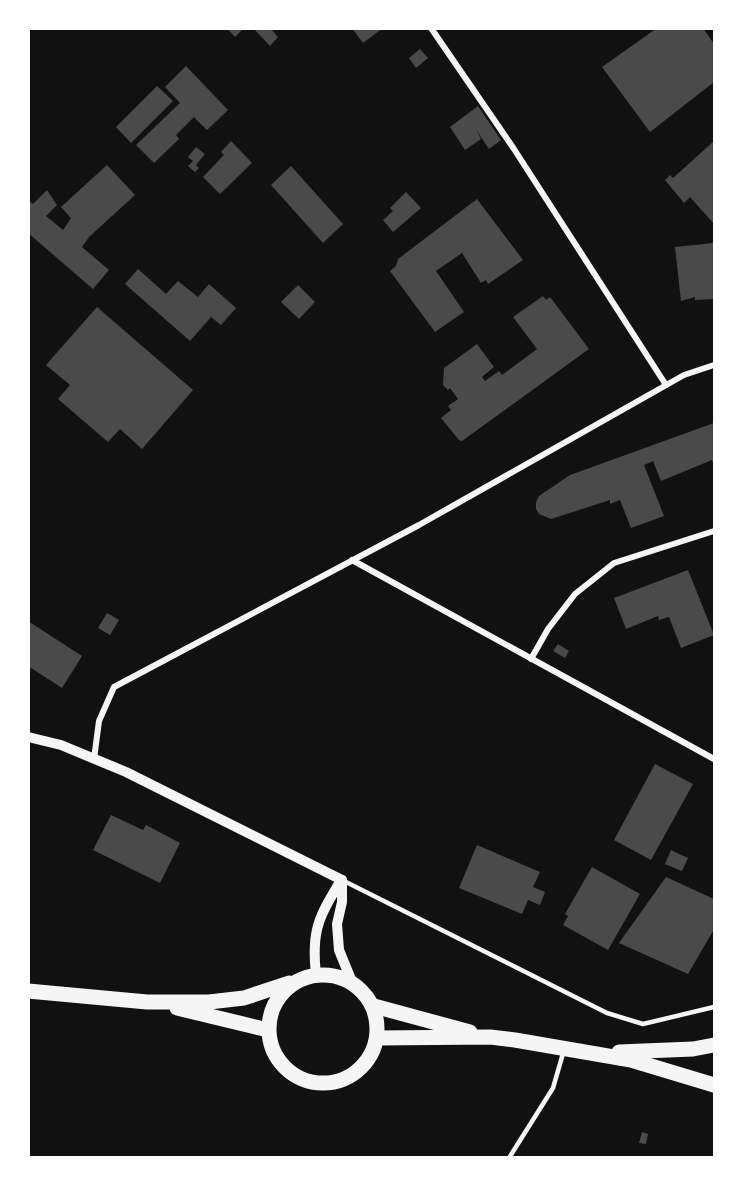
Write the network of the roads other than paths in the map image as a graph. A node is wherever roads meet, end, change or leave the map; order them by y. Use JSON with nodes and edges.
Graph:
{"nodes":[{"id":1,"x":431,"y":28,"type":"edge"},
{"id":2,"x":714,"y":365,"type":"edge"},
{"id":3,"x":666,"y":385,"type":"junction"},
{"id":4,"x":714,"y":531,"type":"edge"},
{"id":5,"x":352,"y":561,"type":"junction"},
{"id":6,"x":531,"y":659,"type":"junction"},
{"id":7,"x":28,"y":737,"type":"edge"},
{"id":8,"x":94,"y":759,"type":"junction"},
{"id":9,"x":714,"y":759,"type":"edge"},
{"id":10,"x":342,"y":880,"type":"junction"},
{"id":11,"x":316,"y":974,"type":"junction"},
{"id":12,"x":297,"y":981,"type":"junction"},
{"id":13,"x":352,"y":982,"type":"junction"},
{"id":14,"x":28,"y":991,"type":"edge"},
{"id":15,"x":147,"y":1002,"type":"junction"},
{"id":16,"x":374,"y":1006,"type":"junction"},
{"id":17,"x":714,"y":1007,"type":"edge"},
{"id":18,"x":268,"y":1030,"type":"junction"},
{"id":19,"x":490,"y":1037,"type":"junction"},
{"id":20,"x":377,"y":1038,"type":"junction"},
{"id":21,"x":714,"y":1045,"type":"edge"},
{"id":22,"x":565,"y":1048,"type":"junction"},
{"id":23,"x":601,"y":1054,"type":"junction"},
{"id":24,"x":714,"y":1085,"type":"edge"},
{"id":25,"x":509,"y":1158,"type":"edge"}],
"edges":[{"from":1,"to":3,"type":"street"},
{"from":2,"to":3,"type":"street"},
{"from":3,"to":5,"type":"street"},
{"from":4,"to":6,"type":"street"},
{"from":5,"to":6,"type":"street"},
{"from":5,"to":8,"type":"street"},
{"from":6,"to":9,"type":"street"},
{"from":7,"to":8,"type":"street"},
{"from":8,"to":10,"type":"street"},
{"from":10,"to":11,"type":"street"},
{"from":10,"to":13,"type":"street"},
{"from":10,"to":17,"type":"lane"},
{"from":11,"to":12,"type":"main road"},
{"from":11,"to":13,"type":"main road"},
{"from":12,"to":15,"type":"main road"},
{"from":12,"to":18,"type":"main road"},
{"from":13,"to":16,"type":"main road"},
{"from":14,"to":15,"type":"main road"},
{"from":15,"to":18,"type":"main road"},
{"from":16,"to":19,"type":"main road"},
{"from":16,"to":20,"type":"main road"},
{"from":18,"to":20,"type":"main road"},
{"from":19,"to":20,"type":"main road"},
{"from":19,"to":22,"type":"main road"},
{"from":21,"to":23,"type":"main road"},
{"from":22,"to":23,"type":"main road"},
{"from":22,"to":25,"type":"lane"},
{"from":23,"to":24,"type":"main road"}]}
